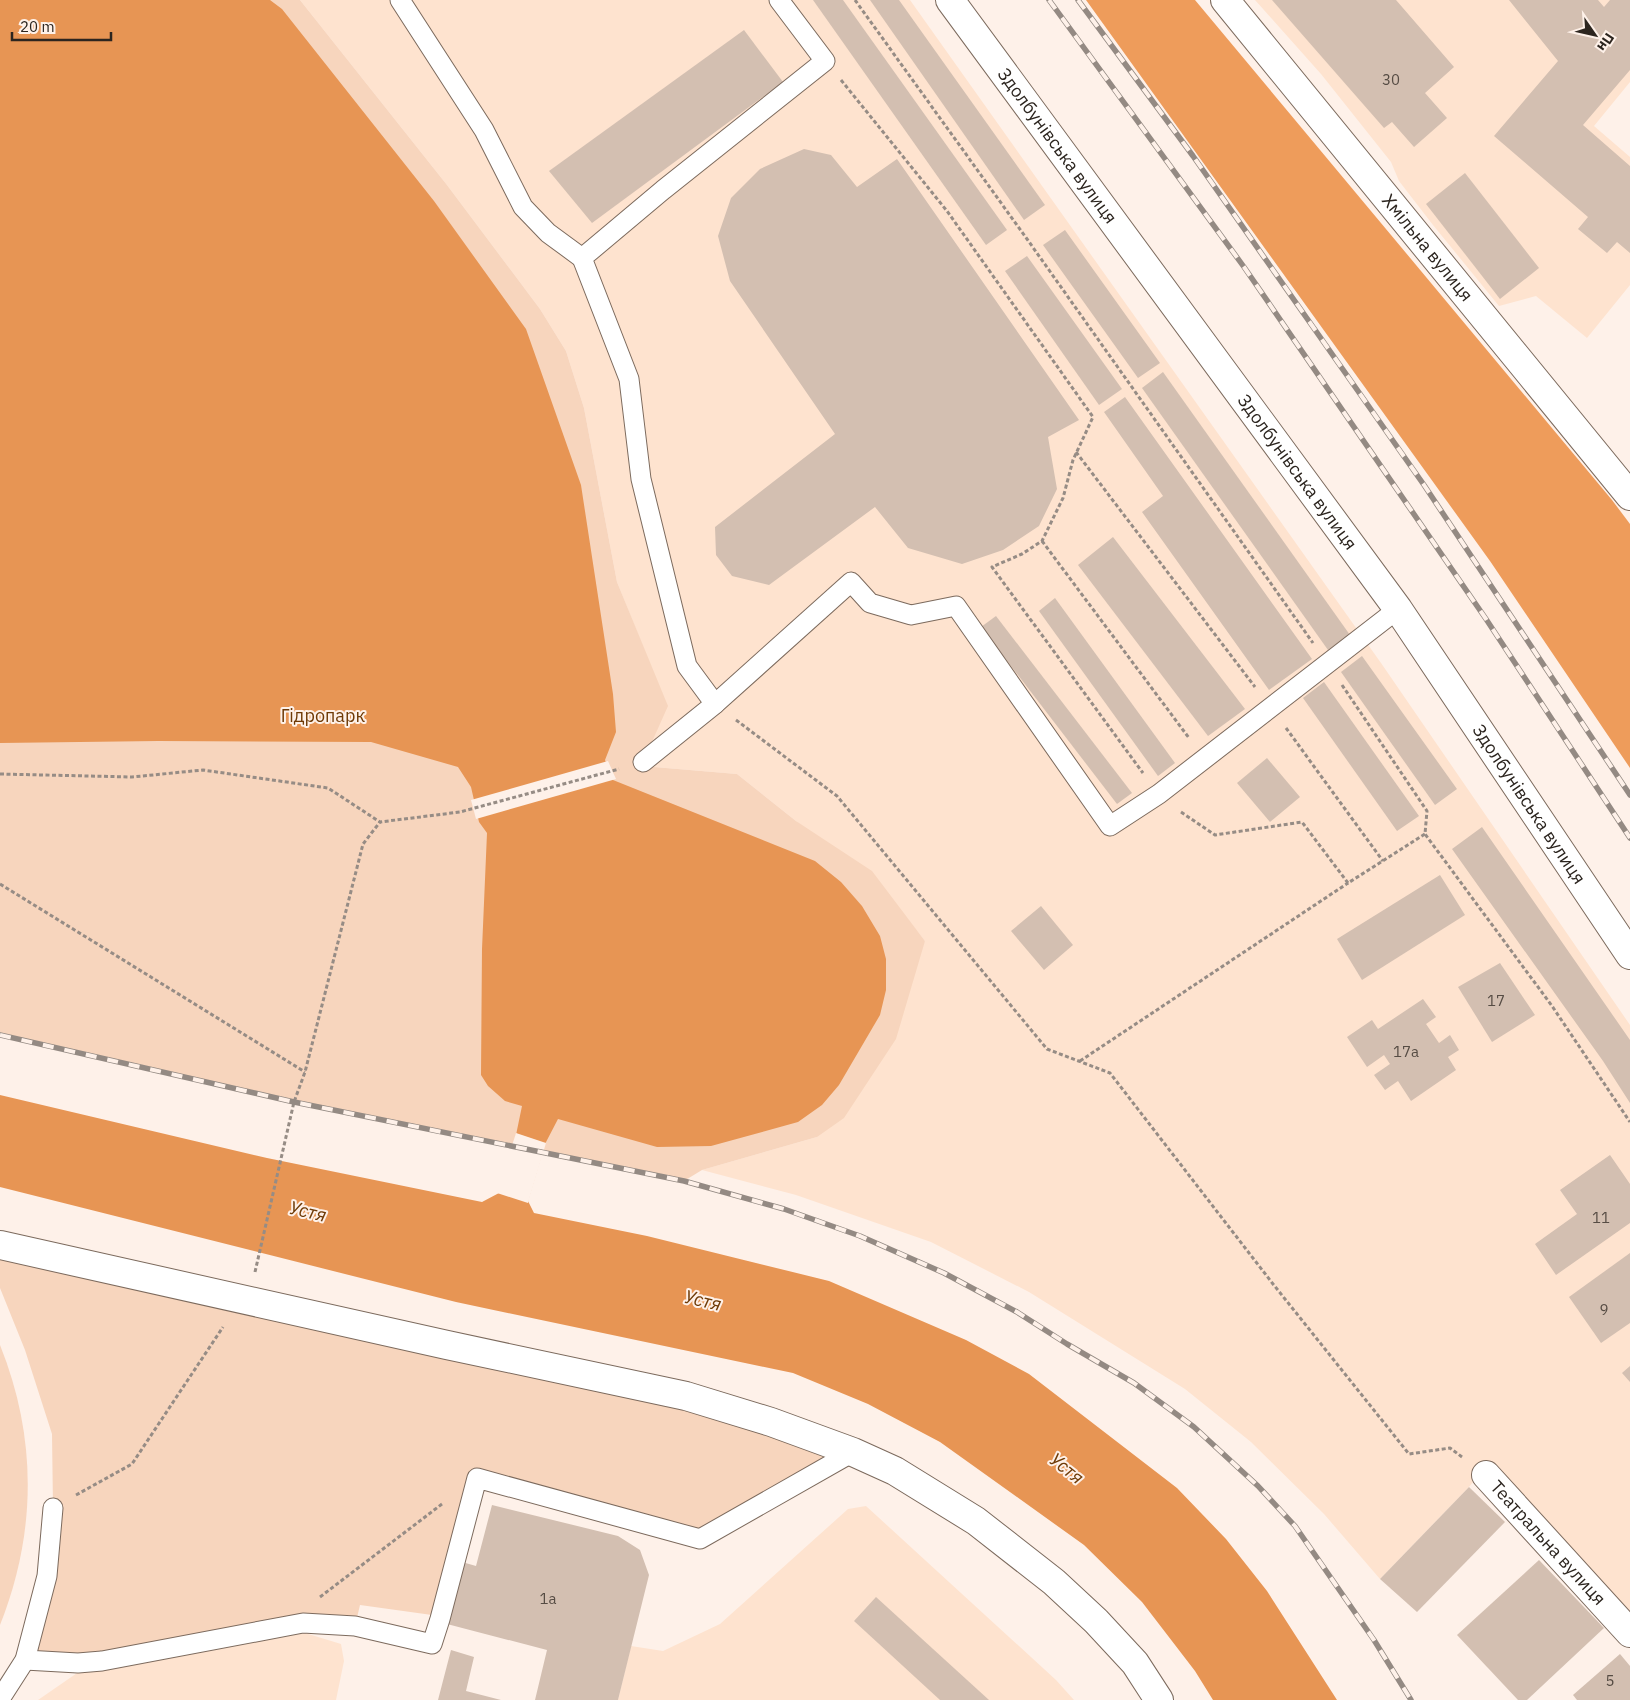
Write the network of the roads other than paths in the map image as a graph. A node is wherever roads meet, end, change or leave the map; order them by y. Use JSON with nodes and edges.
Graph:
{"nodes":[{"id":1,"x":400,"y":0,"type":"edge"},
{"id":2,"x":779,"y":0,"type":"edge"},
{"id":3,"x":950,"y":0,"type":"edge"},
{"id":4,"x":1225,"y":0,"type":"edge"},
{"id":5,"x":582,"y":258,"type":"junction"},
{"id":6,"x":1629,"y":493,"type":"edge"},
{"id":7,"x":1398,"y":609,"type":"junction"},
{"id":8,"x":715,"y":704,"type":"junction"},
{"id":9,"x":643,"y":762,"type":"road end"},
{"id":10,"x":1630,"y":955,"type":"edge"},
{"id":11,"x":0,"y":1245,"type":"edge"},
{"id":12,"x":853,"y":1452,"type":"junction"},
{"id":13,"x":1486,"y":1475,"type":"road end"},
{"id":14,"x":53,"y":1508,"type":"road end"},
{"id":15,"x":1630,"y":1633,"type":"edge"},
{"id":16,"x":25,"y":1660,"type":"junction"},
{"id":17,"x":0,"y":1699,"type":"edge"},
{"id":18,"x":1159,"y":1700,"type":"edge"}],
"edges":[{"from":1,"to":5,"type":"lane"},
{"from":2,"to":5,"type":"lane"},
{"from":3,"to":7,"type":"street","name":"Здолбунівська вулиця"},
{"from":4,"to":6,"type":"street","name":"Хмільна вулиця"},
{"from":5,"to":8,"type":"lane"},
{"from":7,"to":8,"type":"lane"},
{"from":7,"to":10,"type":"street","name":"Здолбунівська вулиця"},
{"from":8,"to":9,"type":"lane"},
{"from":11,"to":12,"type":"street"},
{"from":12,"to":16,"type":"lane"},
{"from":12,"to":18,"type":"street"},
{"from":13,"to":15,"type":"street","name":"Театральна вулиця"},
{"from":14,"to":16,"type":"lane"},
{"from":16,"to":17,"type":"lane"}]}
